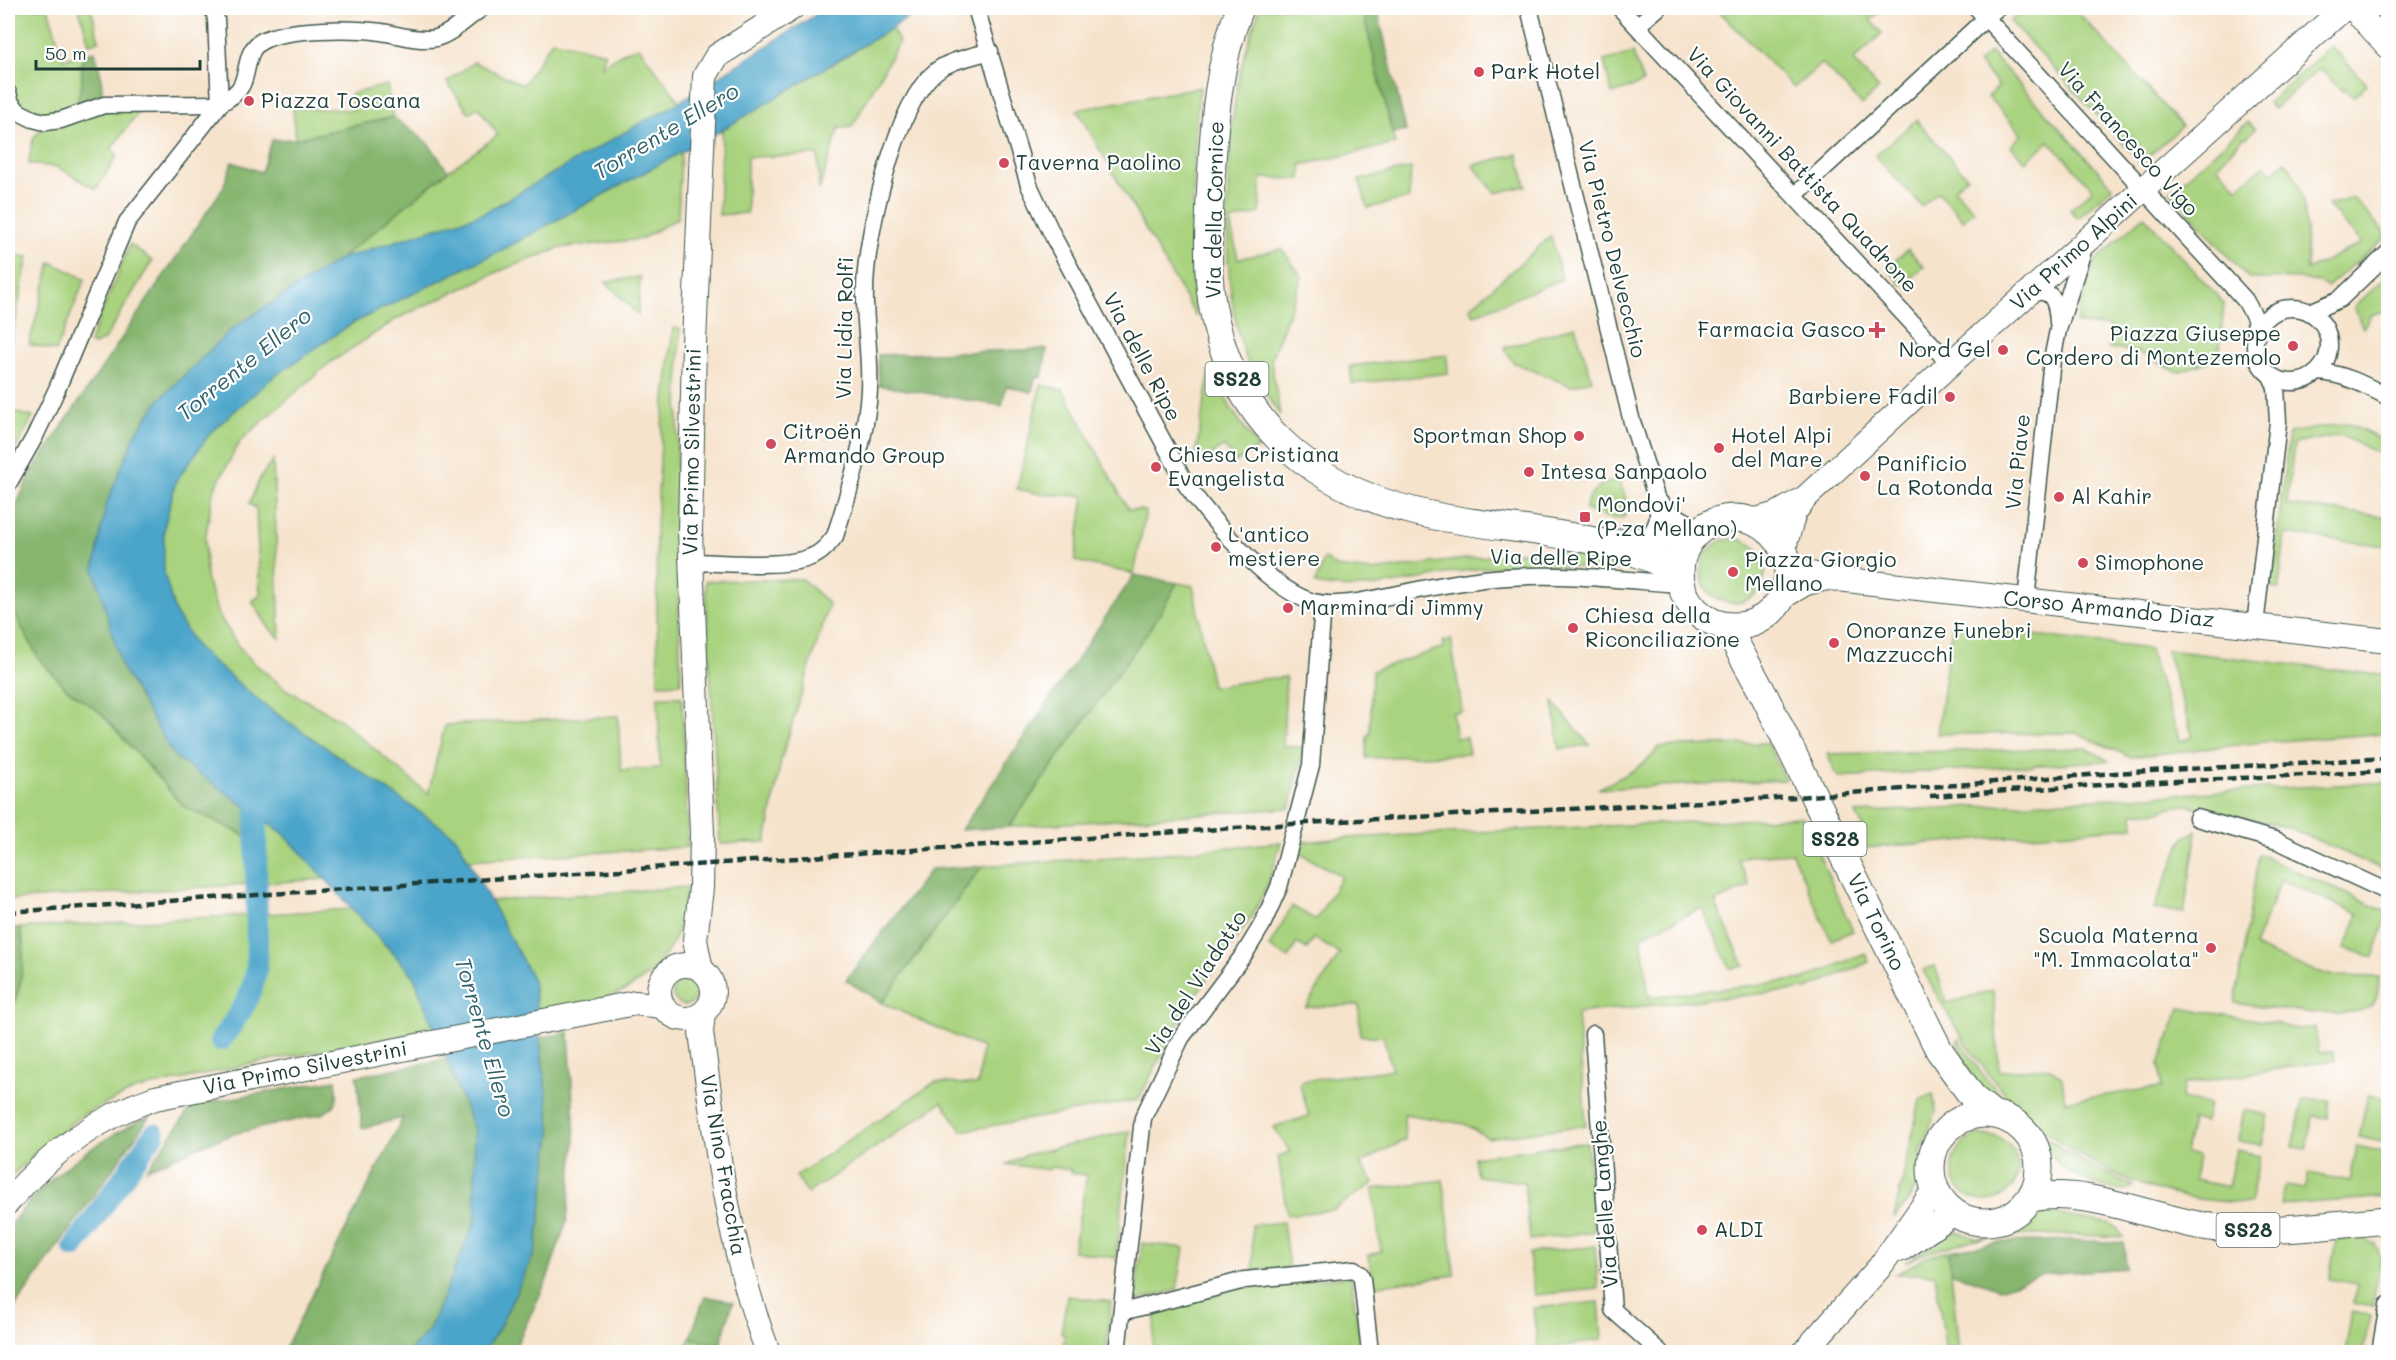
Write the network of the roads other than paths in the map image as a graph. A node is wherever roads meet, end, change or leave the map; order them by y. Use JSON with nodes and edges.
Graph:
{"nodes":[{"id":1,"x":213,"y":8,"type":"edge"},
{"id":2,"x":482,"y":8,"type":"edge"},
{"id":3,"x":792,"y":8,"type":"edge"},
{"id":4,"x":976,"y":8,"type":"edge"},
{"id":5,"x":1240,"y":8,"type":"edge"},
{"id":6,"x":1529,"y":8,"type":"edge"},
{"id":7,"x":1620,"y":8,"type":"edge"},
{"id":8,"x":1658,"y":8,"type":"edge"},
{"id":9,"x":2344,"y":8,"type":"edge"},
{"id":10,"x":2353,"y":8,"type":"edge"},
{"id":11,"x":1987,"y":11,"type":"edge"},
{"id":12,"x":1637,"y":26,"type":"junction"},
{"id":13,"x":2388,"y":46,"type":"edge"},
{"id":14,"x":990,"y":51,"type":"junction"},
{"id":15,"x":8,"y":93,"type":"edge"},
{"id":16,"x":220,"y":104,"type":"junction"},
{"id":17,"x":2144,"y":189,"type":"junction"},
{"id":18,"x":1795,"y":195,"type":"junction"},
{"id":19,"x":2085,"y":242,"type":"junction"},
{"id":20,"x":2388,"y":254,"type":"edge"},
{"id":21,"x":2027,"y":294,"type":"junction"},
{"id":22,"x":2340,"y":298,"type":"junction"},
{"id":23,"x":2245,"y":300,"type":"junction"},
{"id":24,"x":2276,"y":311,"type":"junction"},
{"id":25,"x":2310,"y":312,"type":"junction"},
{"id":26,"x":2325,"y":327,"type":"junction"},
{"id":27,"x":2058,"y":330,"type":"junction"},
{"id":28,"x":2256,"y":334,"type":"junction"},
{"id":29,"x":2329,"y":350,"type":"junction"},
{"id":30,"x":1950,"y":364,"type":"junction"},
{"id":31,"x":2318,"y":372,"type":"junction"},
{"id":32,"x":2271,"y":376,"type":"junction"},
{"id":33,"x":2302,"y":381,"type":"junction"},
{"id":34,"x":2366,"y":386,"type":"junction"},
{"id":35,"x":2388,"y":397,"type":"edge"},
{"id":36,"x":2278,"y":422,"type":"junction"},
{"id":37,"x":8,"y":484,"type":"edge"},
{"id":38,"x":1805,"y":498,"type":"junction"},
{"id":39,"x":1657,"y":500,"type":"junction"},
{"id":40,"x":1752,"y":521,"type":"junction"},
{"id":41,"x":1698,"y":532,"type":"junction"},
{"id":42,"x":1641,"y":541,"type":"junction"},
{"id":43,"x":1610,"y":544,"type":"junction"},
{"id":44,"x":1785,"y":560,"type":"junction"},
{"id":45,"x":690,"y":562,"type":"junction"},
{"id":46,"x":1829,"y":578,"type":"junction"},
{"id":47,"x":1680,"y":579,"type":"junction"},
{"id":48,"x":1782,"y":597,"type":"junction"},
{"id":49,"x":2026,"y":600,"type":"junction"},
{"id":50,"x":1323,"y":604,"type":"junction"},
{"id":51,"x":1762,"y":618,"type":"junction"},
{"id":52,"x":1726,"y":626,"type":"junction"},
{"id":53,"x":2255,"y":626,"type":"junction"},
{"id":54,"x":2388,"y":641,"type":"edge"},
{"id":55,"x":1765,"y":697,"type":"junction"},
{"id":56,"x":2197,"y":818,"type":"dead end"},
{"id":57,"x":2388,"y":892,"type":"edge"},
{"id":58,"x":692,"y":968,"type":"junction"},
{"id":59,"x":661,"y":980,"type":"junction"},
{"id":60,"x":635,"y":1003,"type":"junction"},
{"id":61,"x":682,"y":1013,"type":"junction"},
{"id":62,"x":1593,"y":1034,"type":"dead end"},
{"id":63,"x":1939,"y":1050,"type":"junction"},
{"id":64,"x":1994,"y":1115,"type":"junction"},
{"id":65,"x":1953,"y":1124,"type":"junction"},
{"id":66,"x":2040,"y":1164,"type":"junction"},
{"id":67,"x":1935,"y":1189,"type":"junction"},
{"id":68,"x":2031,"y":1198,"type":"junction"},
{"id":69,"x":8,"y":1202,"type":"edge"},
{"id":70,"x":2110,"y":1204,"type":"junction"},
{"id":71,"x":1954,"y":1213,"type":"junction"},
{"id":72,"x":2388,"y":1220,"type":"edge"},
{"id":73,"x":1879,"y":1268,"type":"junction"},
{"id":74,"x":2388,"y":1305,"type":"edge"},
{"id":75,"x":1122,"y":1312,"type":"junction"},
{"id":76,"x":1810,"y":1346,"type":"edge"},
{"id":77,"x":768,"y":1353,"type":"edge"},
{"id":78,"x":1117,"y":1353,"type":"edge"},
{"id":79,"x":1370,"y":1353,"type":"edge"},
{"id":80,"x":1660,"y":1353,"type":"edge"},
{"id":81,"x":1791,"y":1353,"type":"edge"},
{"id":82,"x":2380,"y":1353,"type":"edge"}],
"edges":[{"from":1,"to":16,"type":"street"},
{"from":2,"to":16,"type":"street"},
{"from":3,"to":45,"type":"street","name":"Via Primo Silvestrini"},
{"from":4,"to":14,"type":"street","name":"Via delle Ripe"},
{"from":5,"to":43,"type":"main road","name":"Via della Cornice","number":"SS28"},
{"from":6,"to":39,"type":"street","name":"Via Pietro Delvecchio"},
{"from":7,"to":12,"type":"street","name":"Via Giovanni Battista Quadrone"},
{"from":8,"to":12,"type":"street"},
{"from":9,"to":17,"type":"street","name":"Via Primo Alpini"},
{"from":10,"to":13,"type":"street"},
{"from":11,"to":17,"type":"street","name":"Via Francesco Vigo"},
{"from":11,"to":18,"type":"street"},
{"from":12,"to":18,"type":"street","name":"Via Giovanni Battista Quadrone"},
{"from":14,"to":45,"type":"street","name":"Via Lidia Rolfi"},
{"from":14,"to":50,"type":"street","name":"Via delle Ripe"},
{"from":15,"to":16,"type":"street"},
{"from":16,"to":37,"type":"street"},
{"from":17,"to":19,"type":"street","name":"Via Primo Alpini"},
{"from":17,"to":23,"type":"street","name":"Via Francesco Vigo"},
{"from":18,"to":30,"type":"street","name":"Via Giovanni Battista Quadrone"},
{"from":19,"to":21,"type":"street","name":"Via Primo Alpini"},
{"from":19,"to":27,"type":"street","name":"Via Piave"},
{"from":20,"to":22,"type":"street"},
{"from":21,"to":27,"type":"street","name":"Via Piave"},
{"from":21,"to":30,"type":"street","name":"Via Primo Alpini"},
{"from":22,"to":25,"type":"street"},
{"from":22,"to":26,"type":"street"},
{"from":23,"to":24,"type":"street","name":"Via Francesco Vigo"},
{"from":23,"to":28,"type":"street","name":"Via Francesco Vigo"},
{"from":24,"to":25,"type":"street"},
{"from":24,"to":28,"type":"street"},
{"from":25,"to":26,"type":"street"},
{"from":26,"to":29,"type":"street"},
{"from":27,"to":49,"type":"street","name":"Via Piave"},
{"from":28,"to":32,"type":"street"},
{"from":29,"to":31,"type":"street"},
{"from":29,"to":34,"type":"street"},
{"from":30,"to":38,"type":"street","name":"Via Primo Alpini"},
{"from":31,"to":33,"type":"street"},
{"from":31,"to":34,"type":"street"},
{"from":32,"to":33,"type":"street"},
{"from":32,"to":36,"type":"street"},
{"from":33,"to":36,"type":"street"},
{"from":34,"to":35,"type":"street"},
{"from":36,"to":53,"type":"street"},
{"from":38,"to":40,"type":"street","name":"Via Primo Alpini"},
{"from":38,"to":44,"type":"street","name":"Via Primo Alpini"},
{"from":39,"to":41,"type":"street"},
{"from":39,"to":42,"type":"street","name":"Via Pietro Delvecchio"},
{"from":40,"to":41,"type":"main road"},
{"from":40,"to":44,"type":"main road"},
{"from":41,"to":42,"type":"main road","name":"Via della Cornice","number":"SS28"},
{"from":41,"to":47,"type":"main road"},
{"from":42,"to":43,"type":"main road","name":"Via della Cornice","number":"SS28"},
{"from":43,"to":47,"type":"main road","name":"Via della Cornice","number":"SS28"},
{"from":44,"to":46,"type":"street","name":"Corso Armando Diaz"},
{"from":44,"to":48,"type":"main road"},
{"from":45,"to":58,"type":"street","name":"Via Primo Silvestrini"},
{"from":46,"to":48,"type":"street","name":"Corso Armando Diaz"},
{"from":46,"to":49,"type":"street","name":"Corso Armando Diaz"},
{"from":47,"to":50,"type":"street","name":"Via delle Ripe"},
{"from":47,"to":52,"type":"main road"},
{"from":48,"to":51,"type":"main road"},
{"from":49,"to":53,"type":"street","name":"Corso Armando Diaz"},
{"from":50,"to":75,"type":"street","name":"Via del Viadotto"},
{"from":51,"to":52,"type":"main road"},
{"from":51,"to":55,"type":"main road","name":"Via Torino","number":"SS28"},
{"from":52,"to":55,"type":"main road","name":"Via Torino","number":"SS28"},
{"from":53,"to":54,"type":"street","name":"Corso Armando Diaz"},
{"from":55,"to":63,"type":"main road","name":"Via Torino","number":"SS28"},
{"from":56,"to":57,"type":"street"},
{"from":58,"to":59,"type":"street","name":"Via Primo Silvestrini"},
{"from":58,"to":61,"type":"street"},
{"from":59,"to":60,"type":"street","name":"Via Primo Silvestrini"},
{"from":59,"to":61,"type":"street"},
{"from":60,"to":61,"type":"street","name":"Via Primo Silvestrini"},
{"from":60,"to":69,"type":"street","name":"Via Primo Silvestrini"},
{"from":61,"to":77,"type":"street","name":"Via Nino Fracchia"},
{"from":62,"to":80,"type":"street","name":"Via delle Langhe"},
{"from":63,"to":64,"type":"main road","name":"Via Torino","number":"SS28"},
{"from":63,"to":65,"type":"main road","name":"Via Torino","number":"SS28"},
{"from":64,"to":65,"type":"main road"},
{"from":64,"to":66,"type":"main road","name":"Via Torino"},
{"from":65,"to":67,"type":"main road"},
{"from":66,"to":68,"type":"main road"},
{"from":66,"to":70,"type":"main road","name":"Via Torino","number":"SS28"},
{"from":67,"to":71,"type":"main road"},
{"from":67,"to":73,"type":"street"},
{"from":68,"to":70,"type":"main road","name":"Via Torino","number":"SS28"},
{"from":68,"to":71,"type":"main road"},
{"from":70,"to":72,"type":"main road","name":"Via Torino","number":"SS28"},
{"from":71,"to":73,"type":"street"},
{"from":73,"to":76,"type":"street"},
{"from":74,"to":82,"type":"street"},
{"from":75,"to":78,"type":"street","name":"Via del Viadotto"},
{"from":75,"to":79,"type":"street"},
{"from":76,"to":81,"type":"street"}]}
